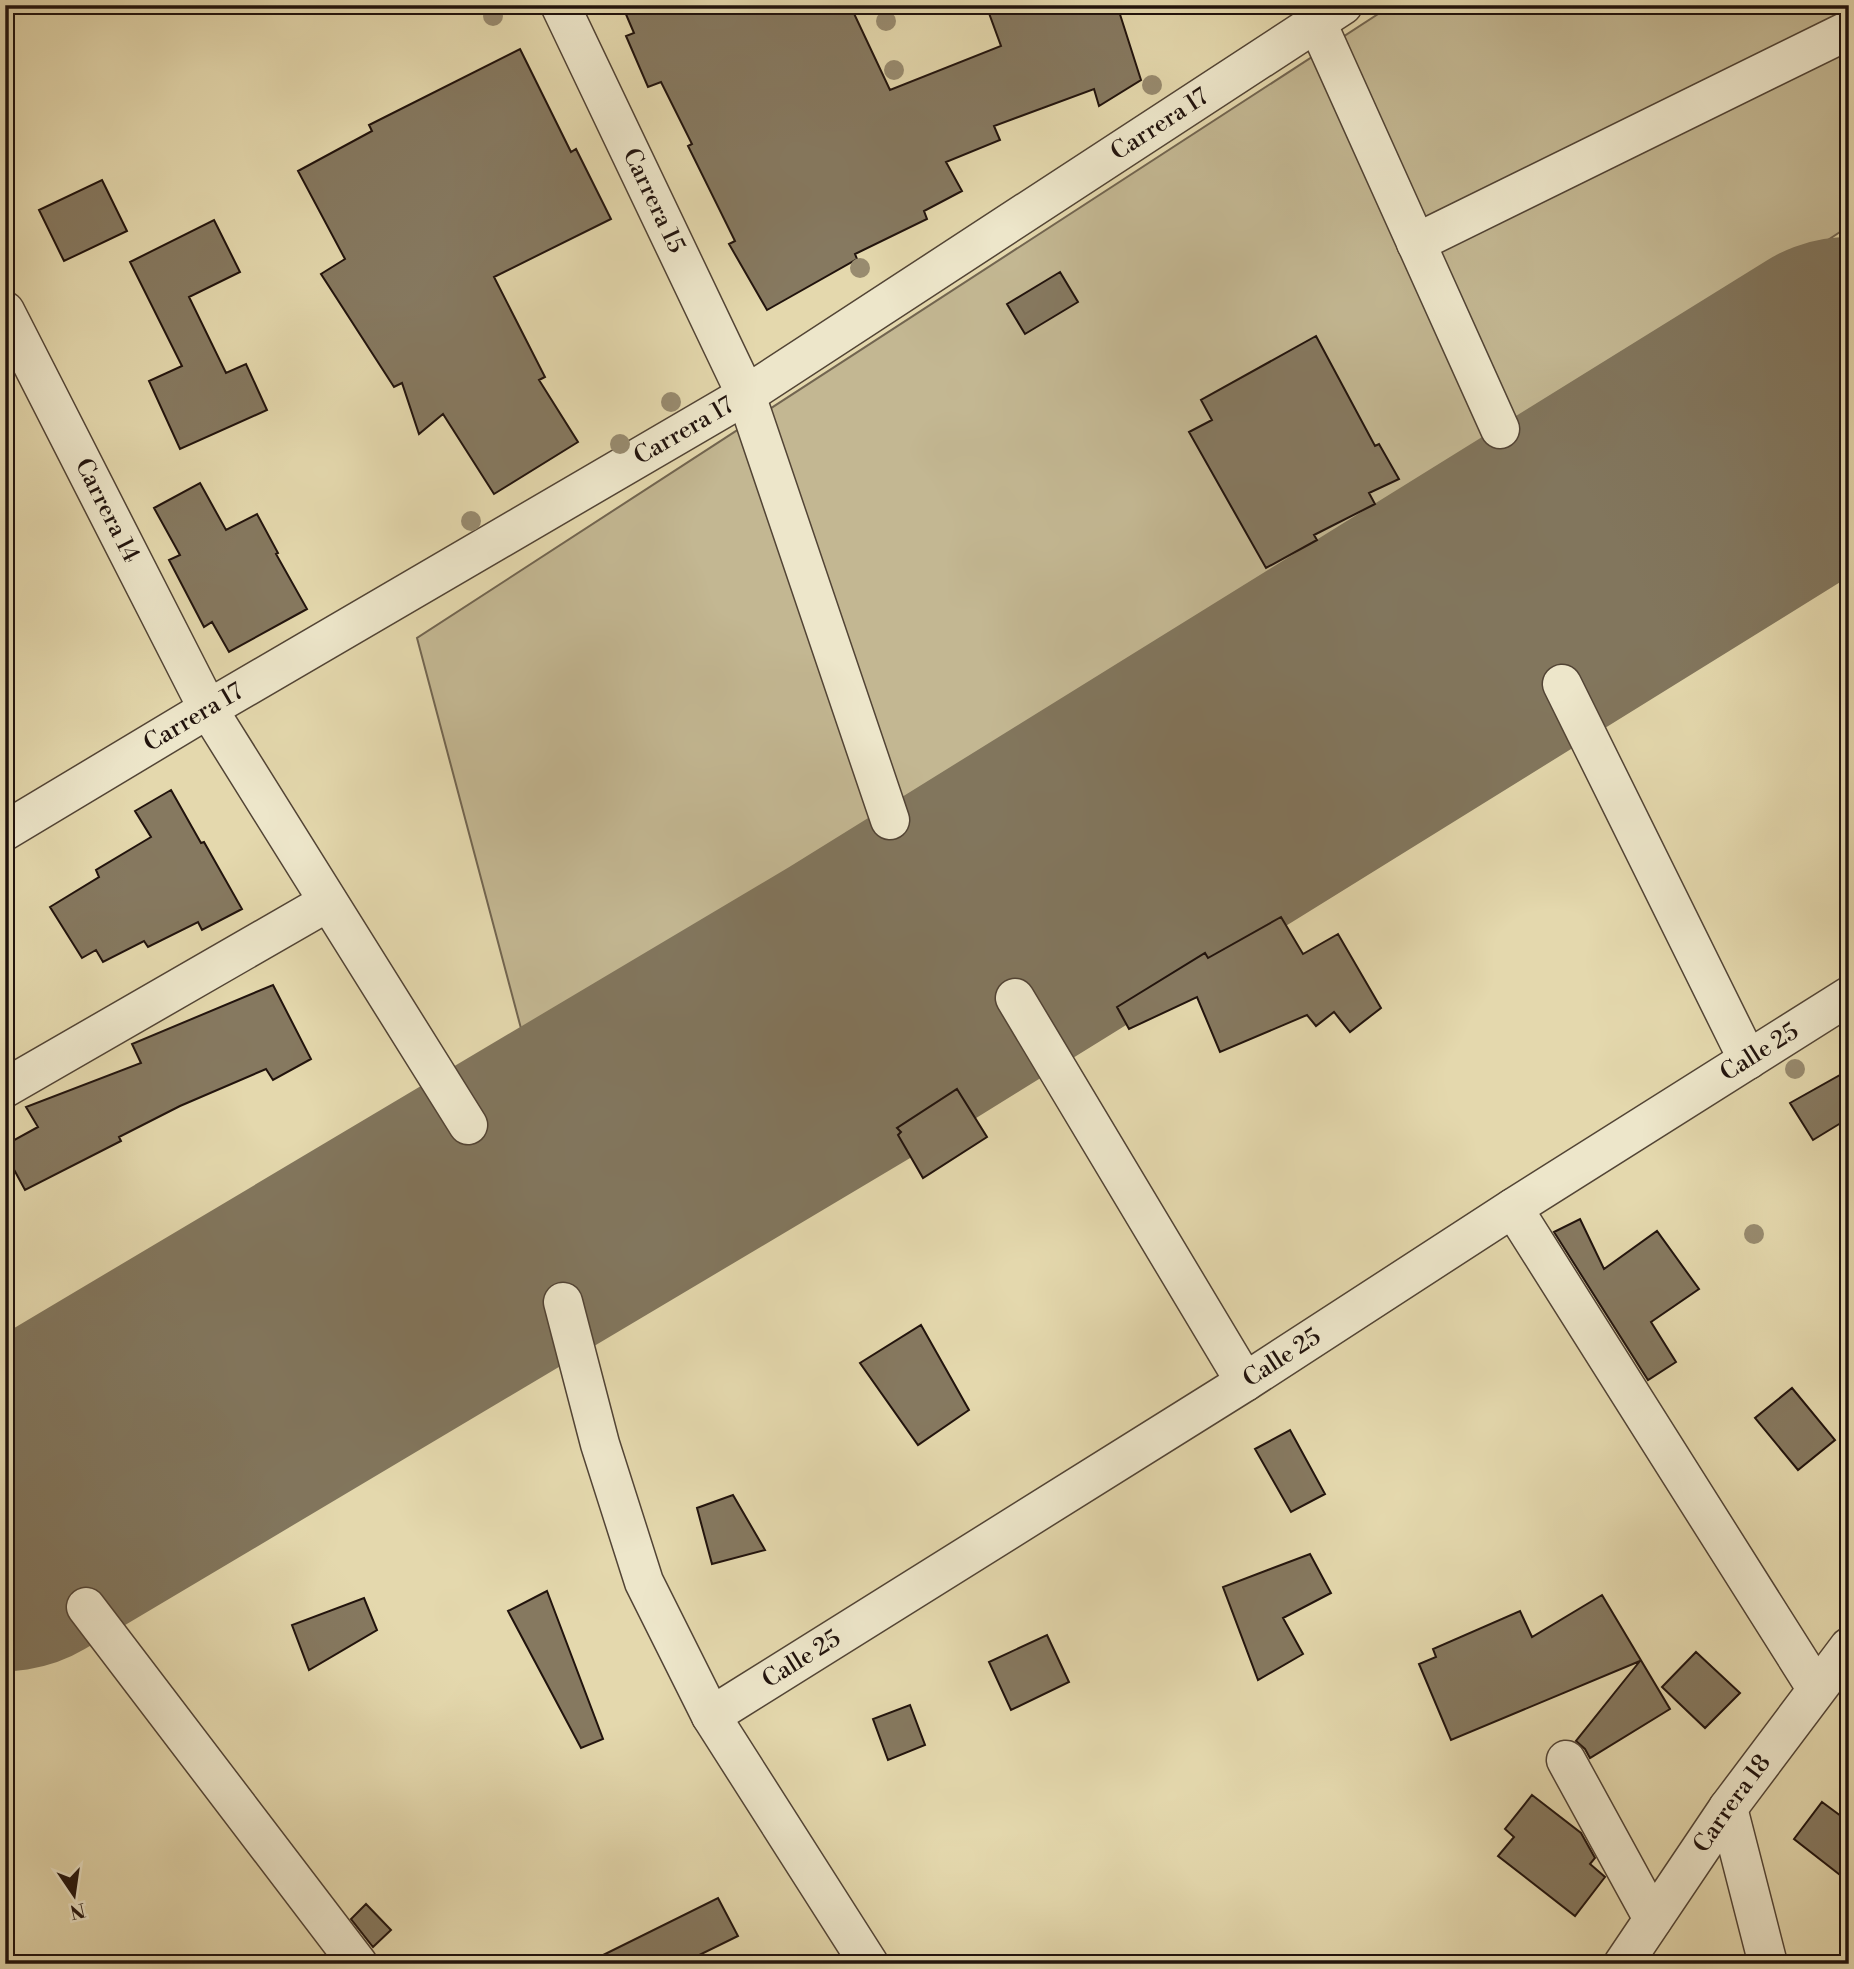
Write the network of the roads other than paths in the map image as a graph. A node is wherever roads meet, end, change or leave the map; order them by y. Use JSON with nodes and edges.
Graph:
{"nodes":[{"id":1,"x":560,"y":5,"type":"edge"},
{"id":2,"x":1323,"y":11,"type":"edge"},
{"id":3,"x":1849,"y":30,"type":"edge"},
{"id":4,"x":1416,"y":243,"type":"junction"},
{"id":5,"x":5,"y":311,"type":"edge"},
{"id":6,"x":746,"y":395,"type":"junction"},
{"id":7,"x":1500,"y":429,"type":"dead end"},
{"id":8,"x":1562,"y":684,"type":"dead end"},
{"id":9,"x":208,"y":709,"type":"junction"},
{"id":10,"x":890,"y":820,"type":"dead end"},
{"id":11,"x":5,"y":831,"type":"edge"},
{"id":12,"x":328,"y":902,"type":"junction"},
{"id":13,"x":1849,"y":996,"type":"edge"},
{"id":14,"x":1015,"y":998,"type":"dead end"},
{"id":15,"x":1748,"y":1060,"type":"junction"},
{"id":16,"x":5,"y":1088,"type":"edge"},
{"id":17,"x":468,"y":1125,"type":"dead end"},
{"id":18,"x":1513,"y":1208,"type":"junction"},
{"id":19,"x":563,"y":1302,"type":"dead end"},
{"id":20,"x":1245,"y":1382,"type":"junction"},
{"id":21,"x":86,"y":1607,"type":"dead end"},
{"id":22,"x":1849,"y":1647,"type":"edge"},
{"id":23,"x":1816,"y":1688,"type":"junction"},
{"id":24,"x":712,"y":1716,"type":"junction"},
{"id":25,"x":1566,"y":1760,"type":"dead end"},
{"id":26,"x":1728,"y":1808,"type":"junction"},
{"id":27,"x":1653,"y":1919,"type":"junction"},
{"id":28,"x":358,"y":1964,"type":"edge"},
{"id":29,"x":869,"y":1964,"type":"edge"},
{"id":30,"x":1623,"y":1964,"type":"edge"},
{"id":31,"x":1769,"y":1964,"type":"edge"}],
"edges":[{"from":1,"to":6,"type":"street","name":"Carrera 15"},
{"from":2,"to":4,"type":"street"},
{"from":2,"to":6,"type":"street","name":"Carrera 17"},
{"from":3,"to":4,"type":"street"},
{"from":4,"to":7,"type":"street"},
{"from":5,"to":9,"type":"street","name":"Carrera 14"},
{"from":6,"to":9,"type":"street","name":"Carrera 17"},
{"from":6,"to":10,"type":"street","name":"Carrera 15"},
{"from":8,"to":15,"type":"street"},
{"from":9,"to":11,"type":"street","name":"Carrera 17"},
{"from":9,"to":12,"type":"street","name":"Carrera 14"},
{"from":12,"to":16,"type":"street"},
{"from":12,"to":17,"type":"street","name":"Carrera 14"},
{"from":13,"to":15,"type":"street","name":"Calle 25"},
{"from":14,"to":20,"type":"street"},
{"from":15,"to":18,"type":"street","name":"Calle 25"},
{"from":18,"to":20,"type":"street","name":"Calle 25"},
{"from":18,"to":23,"type":"street"},
{"from":19,"to":24,"type":"street"},
{"from":20,"to":24,"type":"street","name":"Calle 25"},
{"from":21,"to":28,"type":"street"},
{"from":22,"to":23,"type":"street","name":"Carrera 18"},
{"from":23,"to":26,"type":"street","name":"Carrera 18"},
{"from":24,"to":29,"type":"street"},
{"from":25,"to":27,"type":"street"},
{"from":26,"to":27,"type":"street","name":"Carrera 18"},
{"from":26,"to":31,"type":"street"},
{"from":27,"to":30,"type":"street","name":"Carrera 18"}]}
